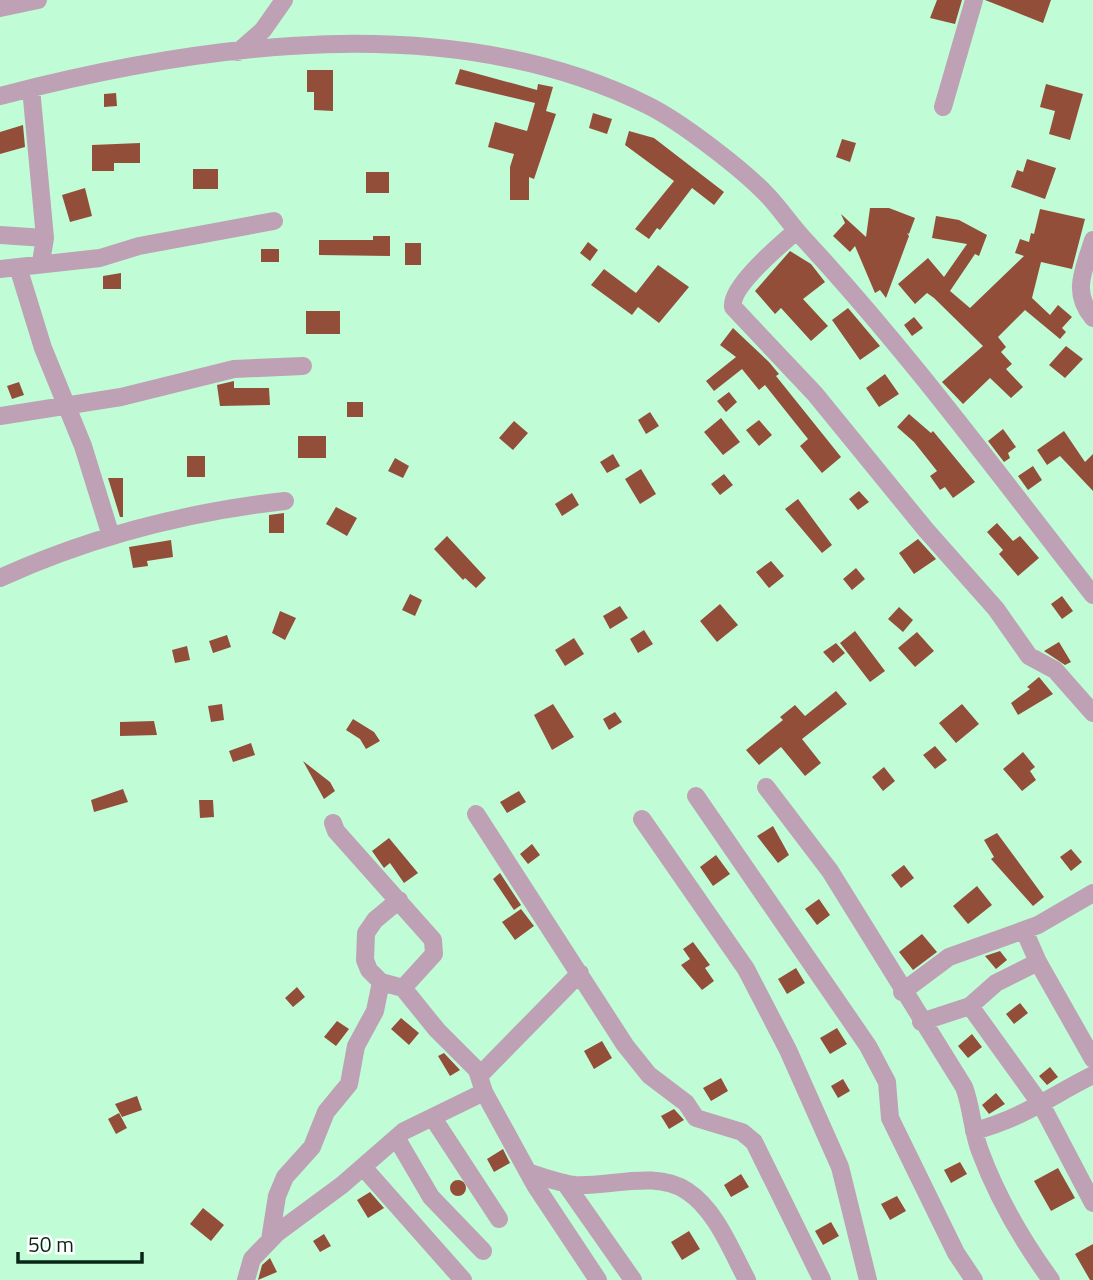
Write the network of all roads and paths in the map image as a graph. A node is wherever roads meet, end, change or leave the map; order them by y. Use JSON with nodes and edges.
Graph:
{"nodes":[{"id":1,"x":38,"y":0,"type":"edge"},
{"id":2,"x":284,"y":0,"type":"edge"},
{"id":3,"x":974,"y":0,"type":"edge"},
{"id":4,"x":0,"y":8,"type":"edge"},
{"id":5,"x":238,"y":51,"type":"junction"},
{"id":6,"x":31,"y":88,"type":"junction"},
{"id":7,"x":0,"y":96,"type":"edge"},
{"id":8,"x":943,"y":107,"type":"dead end"},
{"id":9,"x":274,"y":221,"type":"dead end"},
{"id":10,"x":796,"y":231,"type":"junction"},
{"id":11,"x":0,"y":235,"type":"edge"},
{"id":12,"x":45,"y":238,"type":"junction"},
{"id":13,"x":1093,"y":240,"type":"edge"},
{"id":14,"x":41,"y":262,"type":"junction"},
{"id":15,"x":9,"y":268,"type":"edge"},
{"id":16,"x":1093,"y":318,"type":"edge"},
{"id":17,"x":303,"y":366,"type":"dead end"},
{"id":18,"x":67,"y":407,"type":"junction"},
{"id":19,"x":0,"y":416,"type":"edge"},
{"id":20,"x":285,"y":500,"type":"dead end"},
{"id":21,"x":111,"y":536,"type":"junction"},
{"id":22,"x":0,"y":578,"type":"edge"},
{"id":23,"x":1093,"y":595,"type":"edge"},
{"id":24,"x":1093,"y":713,"type":"edge"},
{"id":25,"x":766,"y":787,"type":"dead end"},
{"id":26,"x":696,"y":796,"type":"dead end"},
{"id":27,"x":475,"y":814,"type":"dead end"},
{"id":28,"x":642,"y":819,"type":"dead end"},
{"id":29,"x":333,"y":823,"type":"dead end"},
{"id":30,"x":1093,"y":893,"type":"edge"},
{"id":31,"x":399,"y":900,"type":"junction"},
{"id":32,"x":1024,"y":930,"type":"junction"},
{"id":33,"x":1038,"y":962,"type":"junction"},
{"id":34,"x":580,"y":972,"type":"junction"},
{"id":35,"x":380,"y":982,"type":"junction"},
{"id":36,"x":403,"y":988,"type":"junction"},
{"id":37,"x":902,"y":992,"type":"junction"},
{"id":38,"x":970,"y":1006,"type":"junction"},
{"id":39,"x":921,"y":1022,"type":"junction"},
{"id":40,"x":1093,"y":1059,"type":"edge"},
{"id":41,"x":1093,"y":1075,"type":"edge"},
{"id":42,"x":482,"y":1083,"type":"junction"},
{"id":43,"x":1042,"y":1106,"type":"junction"},
{"id":44,"x":433,"y":1118,"type":"junction"},
{"id":45,"x":974,"y":1131,"type":"junction"},
{"id":46,"x":397,"y":1139,"type":"junction"},
{"id":47,"x":363,"y":1167,"type":"junction"},
{"id":48,"x":528,"y":1172,"type":"junction"},
{"id":49,"x":565,"y":1183,"type":"junction"},
{"id":50,"x":1093,"y":1203,"type":"edge"},
{"id":51,"x":499,"y":1219,"type":"dead end"},
{"id":52,"x":270,"y":1240,"type":"junction"},
{"id":53,"x":483,"y":1251,"type":"dead end"},
{"id":54,"x":246,"y":1280,"type":"edge"},
{"id":55,"x":463,"y":1280,"type":"edge"},
{"id":56,"x":598,"y":1280,"type":"edge"},
{"id":57,"x":633,"y":1280,"type":"edge"},
{"id":58,"x":747,"y":1280,"type":"edge"},
{"id":59,"x":822,"y":1280,"type":"edge"},
{"id":60,"x":868,"y":1280,"type":"edge"},
{"id":61,"x":974,"y":1280,"type":"edge"},
{"id":62,"x":1051,"y":1280,"type":"edge"}],
"edges":[{"from":1,"to":4,"type":"street"},
{"from":2,"to":5,"type":"street"},
{"from":3,"to":8,"type":"street"},
{"from":5,"to":6,"type":"street"},
{"from":5,"to":10,"type":"street"},
{"from":6,"to":7,"type":"street"},
{"from":6,"to":12,"type":"street"},
{"from":9,"to":14,"type":"street"},
{"from":10,"to":23,"type":"street"},
{"from":10,"to":24,"type":"street"},
{"from":11,"to":12,"type":"street"},
{"from":12,"to":14,"type":"street"},
{"from":13,"to":16,"type":"street"},
{"from":14,"to":15,"type":"street"},
{"from":15,"to":18,"type":"street"},
{"from":17,"to":18,"type":"street"},
{"from":18,"to":19,"type":"street"},
{"from":18,"to":21,"type":"street"},
{"from":20,"to":21,"type":"street"},
{"from":21,"to":22,"type":"street"},
{"from":25,"to":37,"type":"street"},
{"from":26,"to":61,"type":"street"},
{"from":27,"to":34,"type":"street"},
{"from":28,"to":60,"type":"street"},
{"from":29,"to":31,"type":"street"},
{"from":30,"to":32,"type":"street"},
{"from":31,"to":35,"type":"street"},
{"from":31,"to":36,"type":"street"},
{"from":32,"to":33,"type":"street"},
{"from":32,"to":37,"type":"street"},
{"from":33,"to":38,"type":"street"},
{"from":33,"to":40,"type":"street"},
{"from":34,"to":42,"type":"street"},
{"from":34,"to":59,"type":"street"},
{"from":35,"to":36,"type":"street"},
{"from":35,"to":52,"type":"street"},
{"from":36,"to":42,"type":"street"},
{"from":37,"to":39,"type":"street"},
{"from":38,"to":39,"type":"street"},
{"from":38,"to":43,"type":"street"},
{"from":39,"to":45,"type":"street"},
{"from":41,"to":43,"type":"street"},
{"from":42,"to":44,"type":"street"},
{"from":42,"to":48,"type":"street"},
{"from":43,"to":45,"type":"street"},
{"from":43,"to":50,"type":"street"},
{"from":44,"to":46,"type":"street"},
{"from":44,"to":51,"type":"street"},
{"from":45,"to":62,"type":"street"},
{"from":46,"to":47,"type":"street"},
{"from":46,"to":53,"type":"street"},
{"from":47,"to":52,"type":"street"},
{"from":47,"to":55,"type":"street"},
{"from":48,"to":49,"type":"street"},
{"from":48,"to":56,"type":"street"},
{"from":49,"to":57,"type":"street"},
{"from":49,"to":58,"type":"street"},
{"from":52,"to":54,"type":"street"}]}
